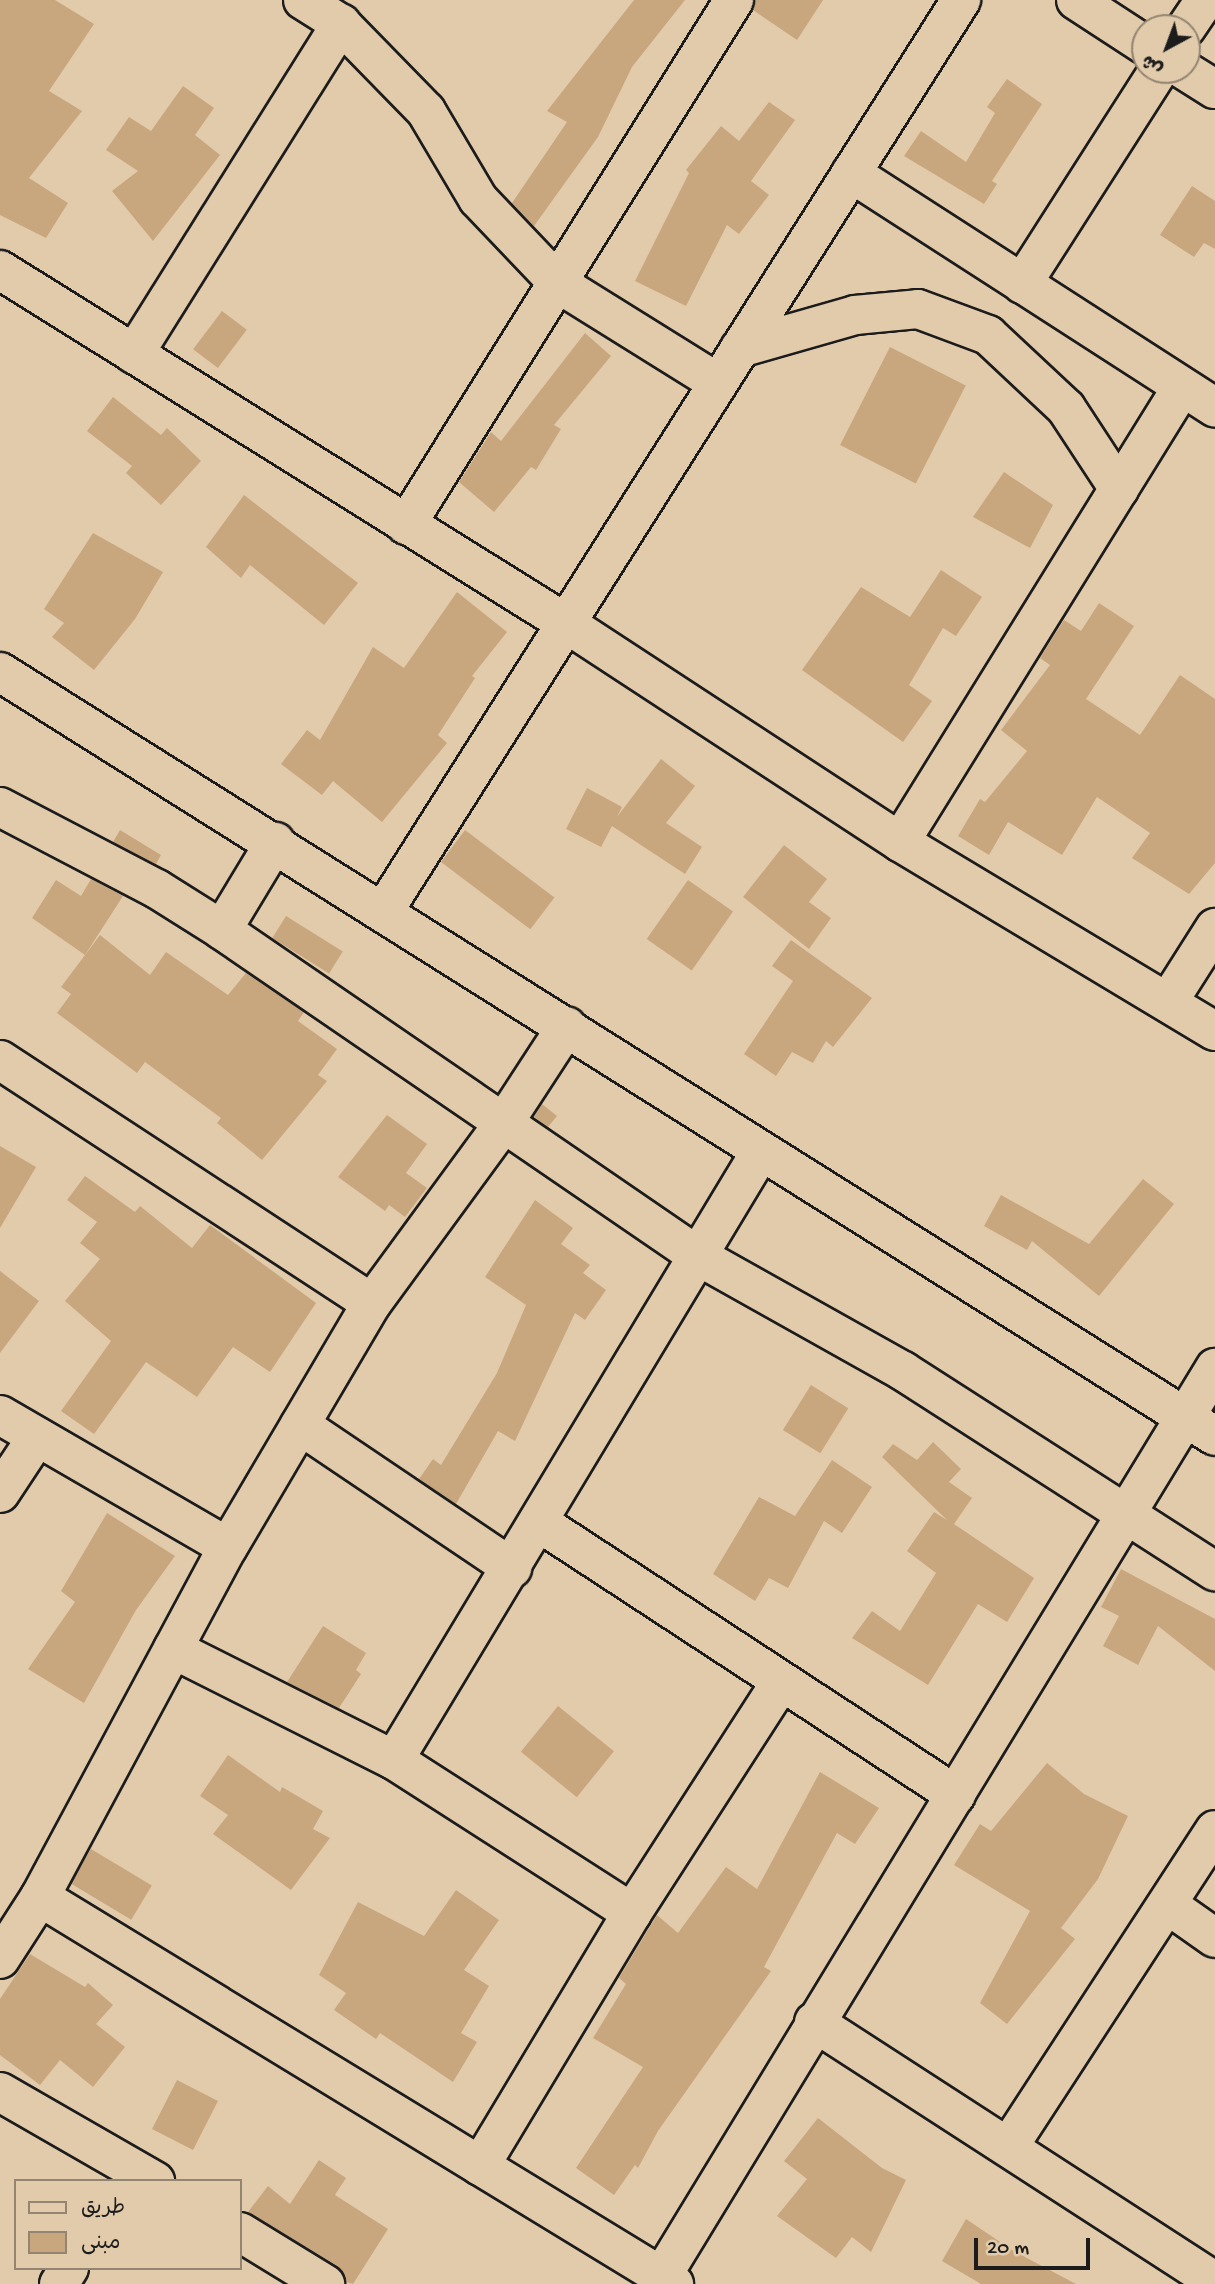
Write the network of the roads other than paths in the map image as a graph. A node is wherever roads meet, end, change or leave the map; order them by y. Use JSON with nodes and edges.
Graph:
{"nodes":[{"id":1,"x":303,"y":0,"type":"edge"},
{"id":2,"x":734,"y":0,"type":"edge"},
{"id":3,"x":961,"y":0,"type":"edge"},
{"id":4,"x":1076,"y":0,"type":"edge"},
{"id":5,"x":341,"y":24,"type":"junction"},
{"id":6,"x":1131,"y":36,"type":"edge"},
{"id":7,"x":1150,"y":84,"type":"edge"},
{"id":8,"x":851,"y":173,"type":"junction"},
{"id":9,"x":0,"y":270,"type":"edge"},
{"id":10,"x":559,"y":284,"type":"junction"},
{"id":11,"x":1022,"y":284,"type":"junction"},
{"id":12,"x":740,"y":348,"type":"junction"},
{"id":13,"x":134,"y":354,"type":"junction"},
{"id":14,"x":718,"y":383,"type":"junction"},
{"id":15,"x":1182,"y":387,"type":"junction"},
{"id":16,"x":1215,"y":408,"type":"edge"},
{"id":17,"x":1119,"y":489,"type":"junction"},
{"id":18,"x":406,"y":525,"type":"junction"},
{"id":19,"x":564,"y":622,"type":"junction"},
{"id":20,"x":0,"y":672,"type":"edge"},
{"id":21,"x":0,"y":807,"type":"edge"},
{"id":22,"x":275,"y":842,"type":"junction"},
{"id":23,"x":900,"y":842,"type":"junction"},
{"id":24,"x":383,"y":912,"type":"junction"},
{"id":25,"x":1215,"y":928,"type":"edge"},
{"id":26,"x":222,"y":930,"type":"junction"},
{"id":27,"x":1168,"y":1002,"type":"junction"},
{"id":28,"x":567,"y":1026,"type":"junction"},
{"id":29,"x":1215,"y":1031,"type":"edge"},
{"id":30,"x":0,"y":1060,"type":"edge"},
{"id":31,"x":505,"y":1121,"type":"junction"},
{"id":32,"x":761,"y":1151,"type":"junction"},
{"id":33,"x":698,"y":1256,"type":"junction"},
{"id":34,"x":372,"y":1303,"type":"junction"},
{"id":35,"x":1215,"y":1368,"type":"edge"},
{"id":36,"x":0,"y":1415,"type":"edge"},
{"id":37,"x":300,"y":1425,"type":"junction"},
{"id":38,"x":1200,"y":1427,"type":"edge"},
{"id":39,"x":37,"y":1437,"type":"junction"},
{"id":40,"x":0,"y":1493,"type":"edge"},
{"id":41,"x":1130,"y":1514,"type":"junction"},
{"id":42,"x":540,"y":1523,"type":"junction"},
{"id":43,"x":228,"y":1547,"type":"junction"},
{"id":44,"x":512,"y":1568,"type":"junction"},
{"id":45,"x":1215,"y":1571,"type":"edge"},
{"id":46,"x":173,"y":1649,"type":"junction"},
{"id":47,"x":781,"y":1682,"type":"junction"},
{"id":48,"x":394,"y":1760,"type":"junction"},
{"id":49,"x":956,"y":1795,"type":"junction"},
{"id":50,"x":1215,"y":1830,"type":"edge"},
{"id":51,"x":40,"y":1896,"type":"junction"},
{"id":52,"x":1168,"y":1905,"type":"junction"},
{"id":53,"x":632,"y":1913,"type":"junction"},
{"id":54,"x":1215,"y":1938,"type":"edge"},
{"id":55,"x":0,"y":1959,"type":"edge"},
{"id":56,"x":814,"y":2022,"type":"junction"},
{"id":57,"x":0,"y":2092,"type":"edge"},
{"id":58,"x":1009,"y":2146,"type":"junction"},
{"id":59,"x":480,"y":2166,"type":"junction"},
{"id":60,"x":138,"y":2176,"type":"edge"},
{"id":61,"x":242,"y":2233,"type":"edge"},
{"id":62,"x":664,"y":2281,"type":"edge"},
{"id":63,"x":1215,"y":2281,"type":"edge"},
{"id":64,"x":325,"y":2284,"type":"edge"}],
"edges":[{"from":1,"to":5,"type":"street"},
{"from":2,"to":10,"type":"street"},
{"from":3,"to":8,"type":"street"},
{"from":4,"to":6,"type":"street"},
{"from":5,"to":10,"type":"street"},
{"from":5,"to":13,"type":"street"},
{"from":7,"to":11,"type":"street"},
{"from":8,"to":11,"type":"street"},
{"from":8,"to":12,"type":"street"},
{"from":9,"to":13,"type":"street"},
{"from":10,"to":14,"type":"street"},
{"from":10,"to":18,"type":"street"},
{"from":11,"to":15,"type":"street"},
{"from":12,"to":14,"type":"street"},
{"from":12,"to":17,"type":"street"},
{"from":13,"to":18,"type":"street"},
{"from":14,"to":19,"type":"street"},
{"from":15,"to":16,"type":"street"},
{"from":15,"to":17,"type":"street"},
{"from":17,"to":23,"type":"street"},
{"from":18,"to":19,"type":"street"},
{"from":19,"to":23,"type":"street"},
{"from":19,"to":24,"type":"street"},
{"from":20,"to":22,"type":"street"},
{"from":21,"to":26,"type":"street"},
{"from":22,"to":24,"type":"street"},
{"from":22,"to":26,"type":"street"},
{"from":23,"to":27,"type":"street"},
{"from":24,"to":28,"type":"street"},
{"from":25,"to":27,"type":"street"},
{"from":26,"to":31,"type":"street"},
{"from":27,"to":29,"type":"street"},
{"from":28,"to":31,"type":"street"},
{"from":28,"to":32,"type":"street"},
{"from":30,"to":34,"type":"street"},
{"from":31,"to":33,"type":"street"},
{"from":31,"to":34,"type":"street"},
{"from":32,"to":33,"type":"street"},
{"from":32,"to":38,"type":"street"},
{"from":33,"to":41,"type":"street"},
{"from":33,"to":42,"type":"street"},
{"from":34,"to":37,"type":"street"},
{"from":35,"to":38,"type":"street"},
{"from":36,"to":39,"type":"street"},
{"from":37,"to":43,"type":"street"},
{"from":37,"to":44,"type":"street"},
{"from":38,"to":41,"type":"street"},
{"from":39,"to":40,"type":"street"},
{"from":39,"to":43,"type":"street"},
{"from":41,"to":45,"type":"street"},
{"from":41,"to":49,"type":"street"},
{"from":42,"to":44,"type":"street"},
{"from":42,"to":47,"type":"street"},
{"from":43,"to":46,"type":"street"},
{"from":44,"to":48,"type":"street"},
{"from":46,"to":48,"type":"street"},
{"from":46,"to":51,"type":"street"},
{"from":47,"to":49,"type":"street"},
{"from":47,"to":53,"type":"street"},
{"from":48,"to":53,"type":"street"},
{"from":49,"to":56,"type":"street"},
{"from":50,"to":52,"type":"street"},
{"from":51,"to":55,"type":"street"},
{"from":51,"to":59,"type":"street"},
{"from":52,"to":54,"type":"street"},
{"from":52,"to":58,"type":"street"},
{"from":53,"to":59,"type":"street"},
{"from":56,"to":58,"type":"street"},
{"from":56,"to":62,"type":"street"},
{"from":57,"to":60,"type":"street"},
{"from":58,"to":63,"type":"street"},
{"from":59,"to":62,"type":"street"},
{"from":61,"to":64,"type":"street"}]}
